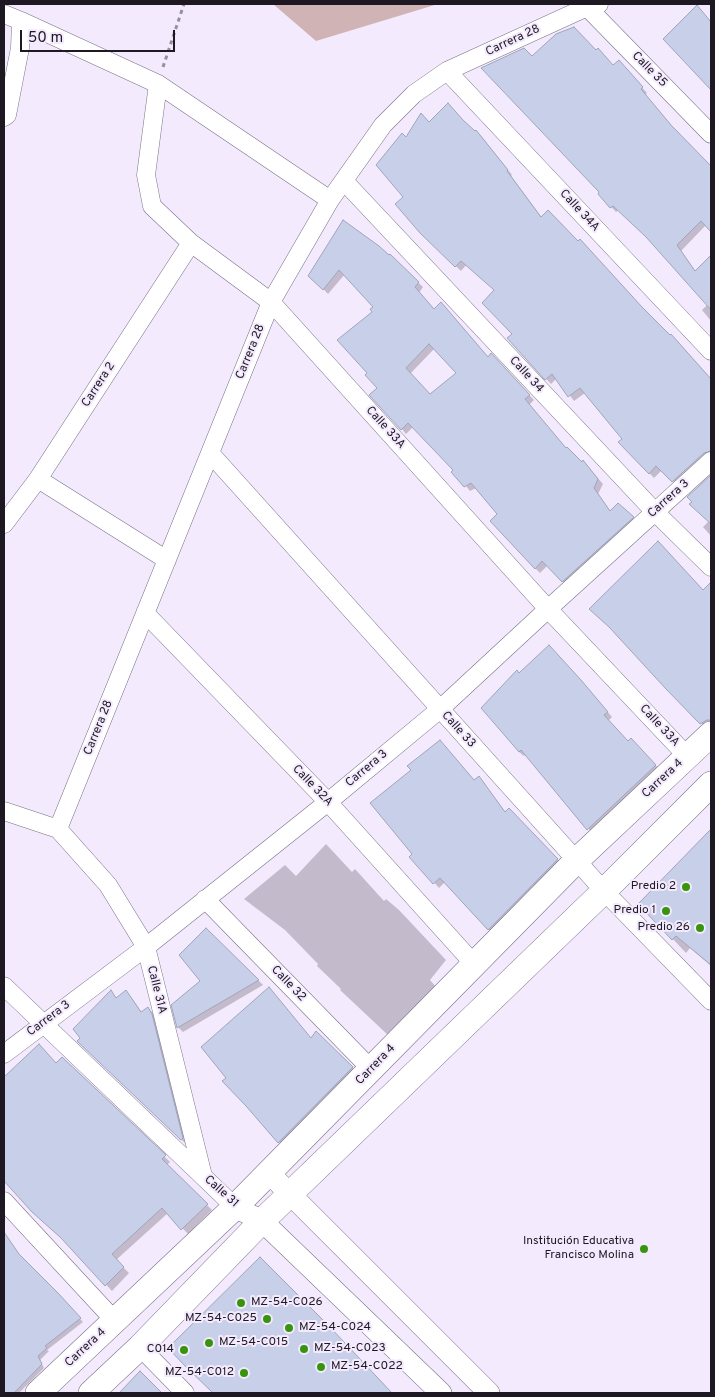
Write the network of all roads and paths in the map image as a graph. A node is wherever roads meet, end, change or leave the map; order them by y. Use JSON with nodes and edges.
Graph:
{"nodes":[{"id":1,"x":184,"y":4,"type":"edge"},
{"id":2,"x":593,"y":5,"type":"edge"},
{"id":3,"x":4,"y":14,"type":"edge"},
{"id":4,"x":21,"y":20,"type":"junction"},
{"id":5,"x":447,"y":71,"type":"junction"},
{"id":6,"x":158,"y":84,"type":"junction"},
{"id":7,"x":4,"y":117,"type":"edge"},
{"id":8,"x":711,"y":134,"type":"edge"},
{"id":9,"x":344,"y":181,"type":"junction"},
{"id":10,"x":330,"y":200,"type":"junction"},
{"id":11,"x":192,"y":243,"type":"junction"},
{"id":12,"x":271,"y":302,"type":"junction"},
{"id":13,"x":711,"y":351,"type":"edge"},
{"id":14,"x":210,"y":453,"type":"junction"},
{"id":15,"x":711,"y":461,"type":"edge"},
{"id":16,"x":38,"y":479,"type":"junction"},
{"id":17,"x":656,"y":512,"type":"junction"},
{"id":18,"x":4,"y":524,"type":"edge"},
{"id":19,"x":167,"y":560,"type":"junction"},
{"id":20,"x":711,"y":567,"type":"edge"},
{"id":21,"x":548,"y":609,"type":"junction"},
{"id":22,"x":145,"y":613,"type":"junction"},
{"id":23,"x":439,"y":710,"type":"junction"},
{"id":24,"x":711,"y":734,"type":"edge"},
{"id":25,"x":687,"y":756,"type":"junction"},
{"id":26,"x":711,"y":784,"type":"edge"},
{"id":27,"x":328,"y":802,"type":"junction"},
{"id":28,"x":4,"y":811,"type":"edge"},
{"id":29,"x":58,"y":829,"type":"junction"},
{"id":30,"x":577,"y":860,"type":"junction"},
{"id":31,"x":604,"y":891,"type":"junction"},
{"id":32,"x":205,"y":899,"type":"junction"},
{"id":33,"x":146,"y":947,"type":"junction"},
{"id":34,"x":474,"y":964,"type":"junction"},
{"id":35,"x":4,"y":986,"type":"edge"},
{"id":36,"x":711,"y":1001,"type":"edge"},
{"id":37,"x":43,"y":1023,"type":"junction"},
{"id":38,"x":4,"y":1054,"type":"edge"},
{"id":39,"x":372,"y":1070,"type":"junction"},
{"id":40,"x":268,"y":1172,"type":"junction"},
{"id":41,"x":203,"y":1176,"type":"junction"},
{"id":42,"x":291,"y":1195,"type":"junction"},
{"id":43,"x":4,"y":1200,"type":"edge"},
{"id":44,"x":235,"y":1207,"type":"junction"},
{"id":45,"x":262,"y":1221,"type":"junction"},
{"id":46,"x":115,"y":1321,"type":"junction"},
{"id":47,"x":140,"y":1347,"type":"junction"},
{"id":48,"x":38,"y":1393,"type":"edge"},
{"id":49,"x":91,"y":1393,"type":"edge"},
{"id":50,"x":185,"y":1393,"type":"edge"},
{"id":51,"x":441,"y":1393,"type":"edge"},
{"id":52,"x":489,"y":1393,"type":"edge"}],
"edges":[{"from":1,"to":6,"type":"path"},
{"from":2,"to":5,"type":"street","name":"Carrera 28"},
{"from":2,"to":8,"type":"street","name":"Calle 35"},
{"from":3,"to":4,"type":"street"},
{"from":4,"to":6,"type":"street"},
{"from":4,"to":7,"type":"street"},
{"from":5,"to":9,"type":"street","name":"Carrera 28"},
{"from":5,"to":13,"type":"street","name":"Calle 34A"},
{"from":6,"to":10,"type":"street"},
{"from":6,"to":11,"type":"street","name":"Calle 33A"},
{"from":9,"to":10,"type":"street","name":"Carrera 28"},
{"from":9,"to":17,"type":"street","name":"Calle 34"},
{"from":10,"to":12,"type":"street","name":"Carrera 28"},
{"from":11,"to":12,"type":"street","name":"Calle 33A"},
{"from":11,"to":16,"type":"street","name":"Carrera 2"},
{"from":12,"to":14,"type":"street","name":"Carrera 28"},
{"from":12,"to":21,"type":"street","name":"Calle 33A"},
{"from":14,"to":19,"type":"street","name":"Carrera 28"},
{"from":14,"to":23,"type":"street","name":"Calle 33"},
{"from":15,"to":17,"type":"street","name":"Carrera 3"},
{"from":16,"to":18,"type":"street","name":"Carrera 2"},
{"from":16,"to":19,"type":"street"},
{"from":17,"to":20,"type":"street","name":"Calle 34"},
{"from":17,"to":21,"type":"street","name":"Carrera 3"},
{"from":19,"to":22,"type":"street","name":"Carrera 28"},
{"from":21,"to":23,"type":"street","name":"Carrera 3"},
{"from":21,"to":25,"type":"street","name":"Calle 33A"},
{"from":22,"to":27,"type":"street","name":"Calle 32A"},
{"from":22,"to":29,"type":"street","name":"Carrera 28"},
{"from":23,"to":27,"type":"street","name":"Carrera 3"},
{"from":23,"to":30,"type":"street","name":"Calle 33"},
{"from":24,"to":25,"type":"main road","name":"Carrera 4"},
{"from":25,"to":30,"type":"main road","name":"Carrera 4"},
{"from":26,"to":31,"type":"main road"},
{"from":27,"to":32,"type":"street","name":"Carrera 3"},
{"from":27,"to":34,"type":"street","name":"Calle 32A"},
{"from":28,"to":29,"type":"street"},
{"from":29,"to":33,"type":"street","name":"Calle 31A"},
{"from":30,"to":31,"type":"street","name":"Calle 33"},
{"from":30,"to":34,"type":"main road","name":"Carrera 4"},
{"from":31,"to":36,"type":"street","name":"Calle 33"},
{"from":31,"to":42,"type":"main road"},
{"from":32,"to":33,"type":"street","name":"Carrera 3"},
{"from":32,"to":39,"type":"street","name":"Calle 32"},
{"from":33,"to":37,"type":"street","name":"Carrera 3"},
{"from":33,"to":41,"type":"street","name":"Calle 31A"},
{"from":34,"to":39,"type":"main road","name":"Carrera 4"},
{"from":35,"to":37,"type":"street","name":"Calle 31"},
{"from":37,"to":38,"type":"street","name":"Carrera 3"},
{"from":37,"to":41,"type":"street","name":"Calle 31"},
{"from":39,"to":40,"type":"main road","name":"Carrera 4"},
{"from":40,"to":42,"type":"street"},
{"from":40,"to":44,"type":"main road","name":"Carrera 4"},
{"from":41,"to":44,"type":"street","name":"Calle 31"},
{"from":42,"to":45,"type":"main road"},
{"from":42,"to":52,"type":"street"},
{"from":43,"to":46,"type":"street"},
{"from":44,"to":45,"type":"street","name":"Calle 31"},
{"from":44,"to":46,"type":"main road","name":"Carrera 4"},
{"from":45,"to":47,"type":"main road"},
{"from":45,"to":51,"type":"street","name":"Calle 31"},
{"from":46,"to":48,"type":"main road","name":"Carrera 4"},
{"from":47,"to":49,"type":"main road"},
{"from":47,"to":50,"type":"street"}]}
